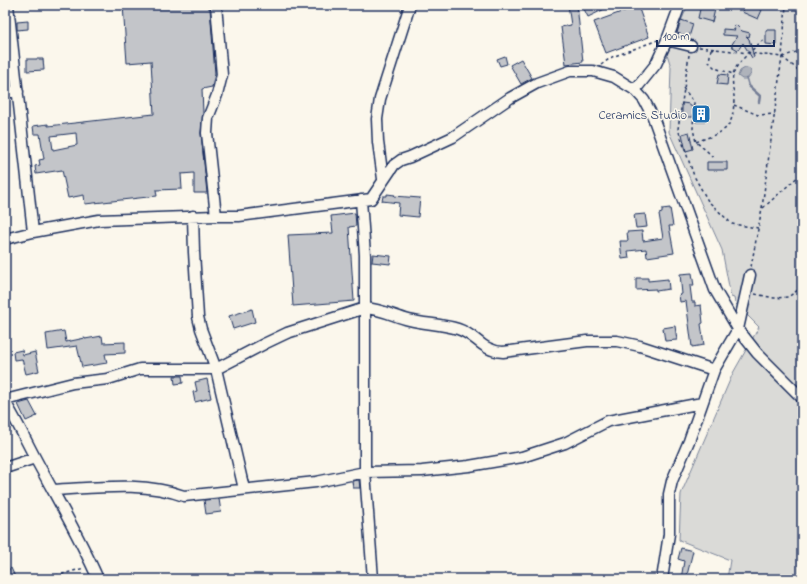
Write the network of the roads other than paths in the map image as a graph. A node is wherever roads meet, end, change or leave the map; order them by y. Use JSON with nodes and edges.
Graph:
{"nodes":[{"id":1,"x":8,"y":5,"type":"edge"},
{"id":2,"x":216,"y":5,"type":"edge"},
{"id":3,"x":410,"y":5,"type":"edge"},
{"id":4,"x":680,"y":5,"type":"edge"},
{"id":5,"x":667,"y":40,"type":"junction"},
{"id":6,"x":691,"y":46,"type":"road end"},
{"id":7,"x":635,"y":90,"type":"junction"},
{"id":8,"x":5,"y":92,"type":"edge"},
{"id":9,"x":18,"y":92,"type":"junction"},
{"id":10,"x":383,"y":179,"type":"junction"},
{"id":11,"x":361,"y":200,"type":"junction"},
{"id":12,"x":193,"y":216,"type":"junction"},
{"id":13,"x":216,"y":216,"type":"junction"},
{"id":14,"x":33,"y":232,"type":"junction"},
{"id":15,"x":5,"y":239,"type":"edge"},
{"id":16,"x":750,"y":275,"type":"road end"},
{"id":17,"x":365,"y":308,"type":"junction"},
{"id":18,"x":738,"y":329,"type":"junction"},
{"id":19,"x":216,"y":370,"type":"junction"},
{"id":20,"x":714,"y":370,"type":"junction"},
{"id":21,"x":802,"y":398,"type":"edge"},
{"id":22,"x":5,"y":401,"type":"edge"},
{"id":23,"x":702,"y":403,"type":"junction"},
{"id":24,"x":36,"y":458,"type":"junction"},
{"id":25,"x":5,"y":468,"type":"edge"},
{"id":26,"x":365,"y":472,"type":"junction"},
{"id":27,"x":244,"y":489,"type":"junction"},
{"id":28,"x":53,"y":490,"type":"junction"},
{"id":29,"x":98,"y":579,"type":"edge"},
{"id":30,"x":373,"y":579,"type":"edge"},
{"id":31,"x":662,"y":579,"type":"edge"}],
"edges":[{"from":1,"to":9,"type":"street"},
{"from":2,"to":13,"type":"street"},
{"from":3,"to":10,"type":"street"},
{"from":4,"to":5,"type":"street"},
{"from":5,"to":6,"type":"street"},
{"from":5,"to":7,"type":"street"},
{"from":7,"to":10,"type":"street"},
{"from":7,"to":18,"type":"street"},
{"from":8,"to":9,"type":"street"},
{"from":9,"to":14,"type":"street"},
{"from":10,"to":11,"type":"street"},
{"from":11,"to":13,"type":"street"},
{"from":11,"to":17,"type":"street"},
{"from":12,"to":13,"type":"street"},
{"from":12,"to":14,"type":"street"},
{"from":12,"to":19,"type":"street"},
{"from":14,"to":15,"type":"street"},
{"from":16,"to":18,"type":"street"},
{"from":17,"to":19,"type":"street"},
{"from":17,"to":20,"type":"street"},
{"from":17,"to":26,"type":"street"},
{"from":18,"to":20,"type":"street"},
{"from":18,"to":21,"type":"street"},
{"from":19,"to":22,"type":"street"},
{"from":19,"to":27,"type":"street"},
{"from":20,"to":23,"type":"street"},
{"from":22,"to":24,"type":"street"},
{"from":23,"to":26,"type":"street"},
{"from":23,"to":31,"type":"street"},
{"from":24,"to":25,"type":"street"},
{"from":24,"to":28,"type":"street"},
{"from":26,"to":27,"type":"street"},
{"from":26,"to":30,"type":"street"},
{"from":27,"to":28,"type":"street"},
{"from":28,"to":29,"type":"street"}]}
